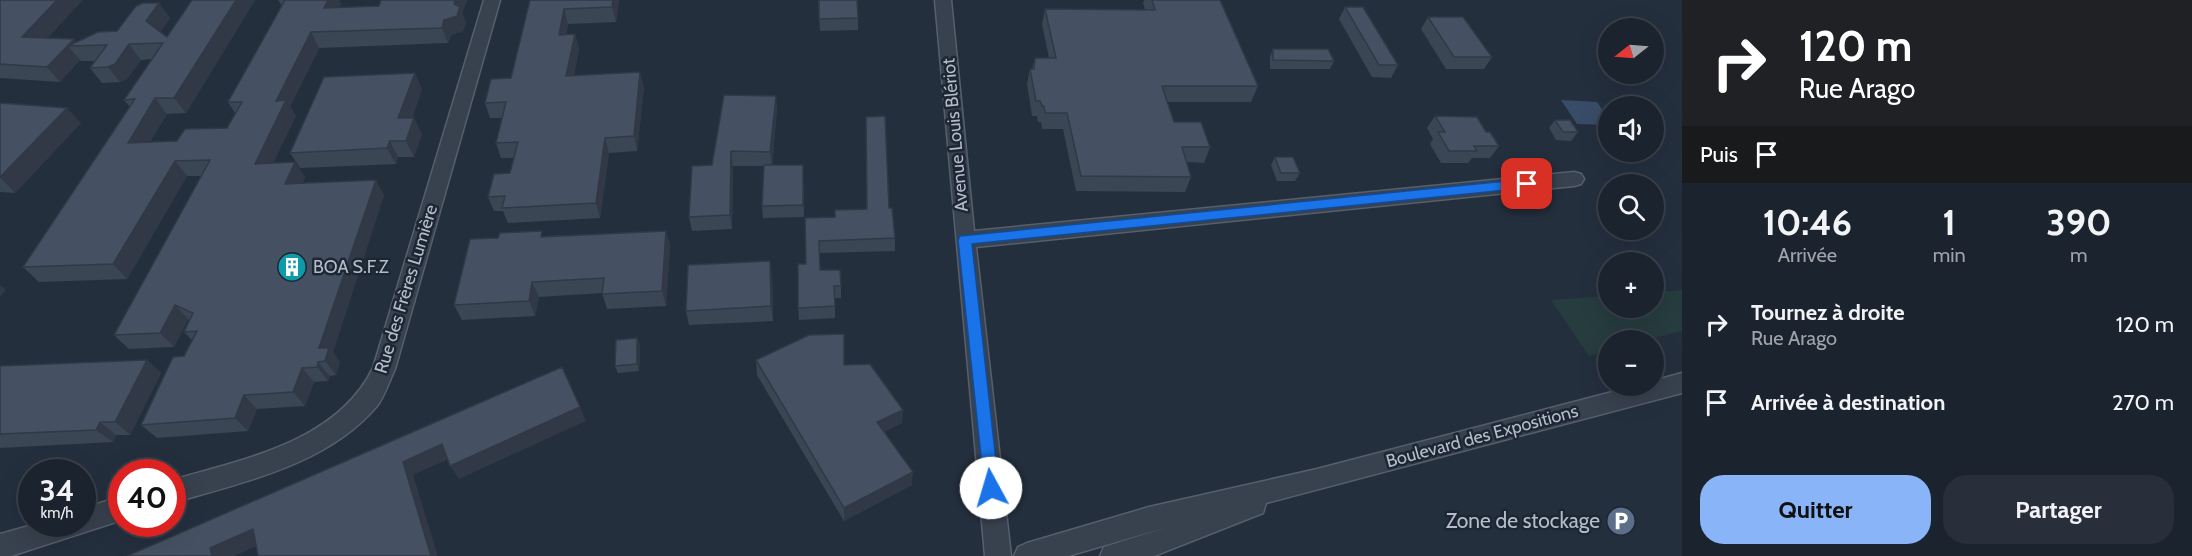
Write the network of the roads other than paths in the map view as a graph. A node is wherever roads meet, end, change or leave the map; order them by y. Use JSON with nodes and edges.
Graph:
{"nodes":[{"id":1,"x":492,"y":0,"type":"edge"},
{"id":2,"x":943,"y":0,"type":"edge"},
{"id":3,"x":1574,"y":179,"type":"dead end"},
{"id":4,"x":965,"y":240,"type":"junction"},
{"id":5,"x":1682,"y":383,"type":"edge"},
{"id":6,"x":1317,"y":480,"type":"junction"},
{"id":7,"x":186,"y":488,"type":"edge"},
{"id":8,"x":32,"y":537,"type":"edge"},
{"id":9,"x":0,"y":547,"type":"edge"},
{"id":10,"x":998,"y":556,"type":"edge"},
{"id":11,"x":1027,"y":556,"type":"edge"},
{"id":12,"x":1113,"y":556,"type":"edge"}],
"edges":[{"from":1,"to":7,"type":"street","name":"Rue des Frères Lumière"},
{"from":2,"to":4,"type":"street","name":"Avenue Louis Blériot"},
{"from":3,"to":4,"type":"street"},
{"from":4,"to":10,"type":"street","name":"Avenue Louis Blériot"},
{"from":5,"to":6,"type":"street","name":"Boulevard des Expositions"},
{"from":6,"to":11,"type":"street","name":"Boulevard des Expositions"},
{"from":6,"to":12,"type":"street","name":"Boulevard des Expositions"},
{"from":8,"to":9,"type":"street"}]}
